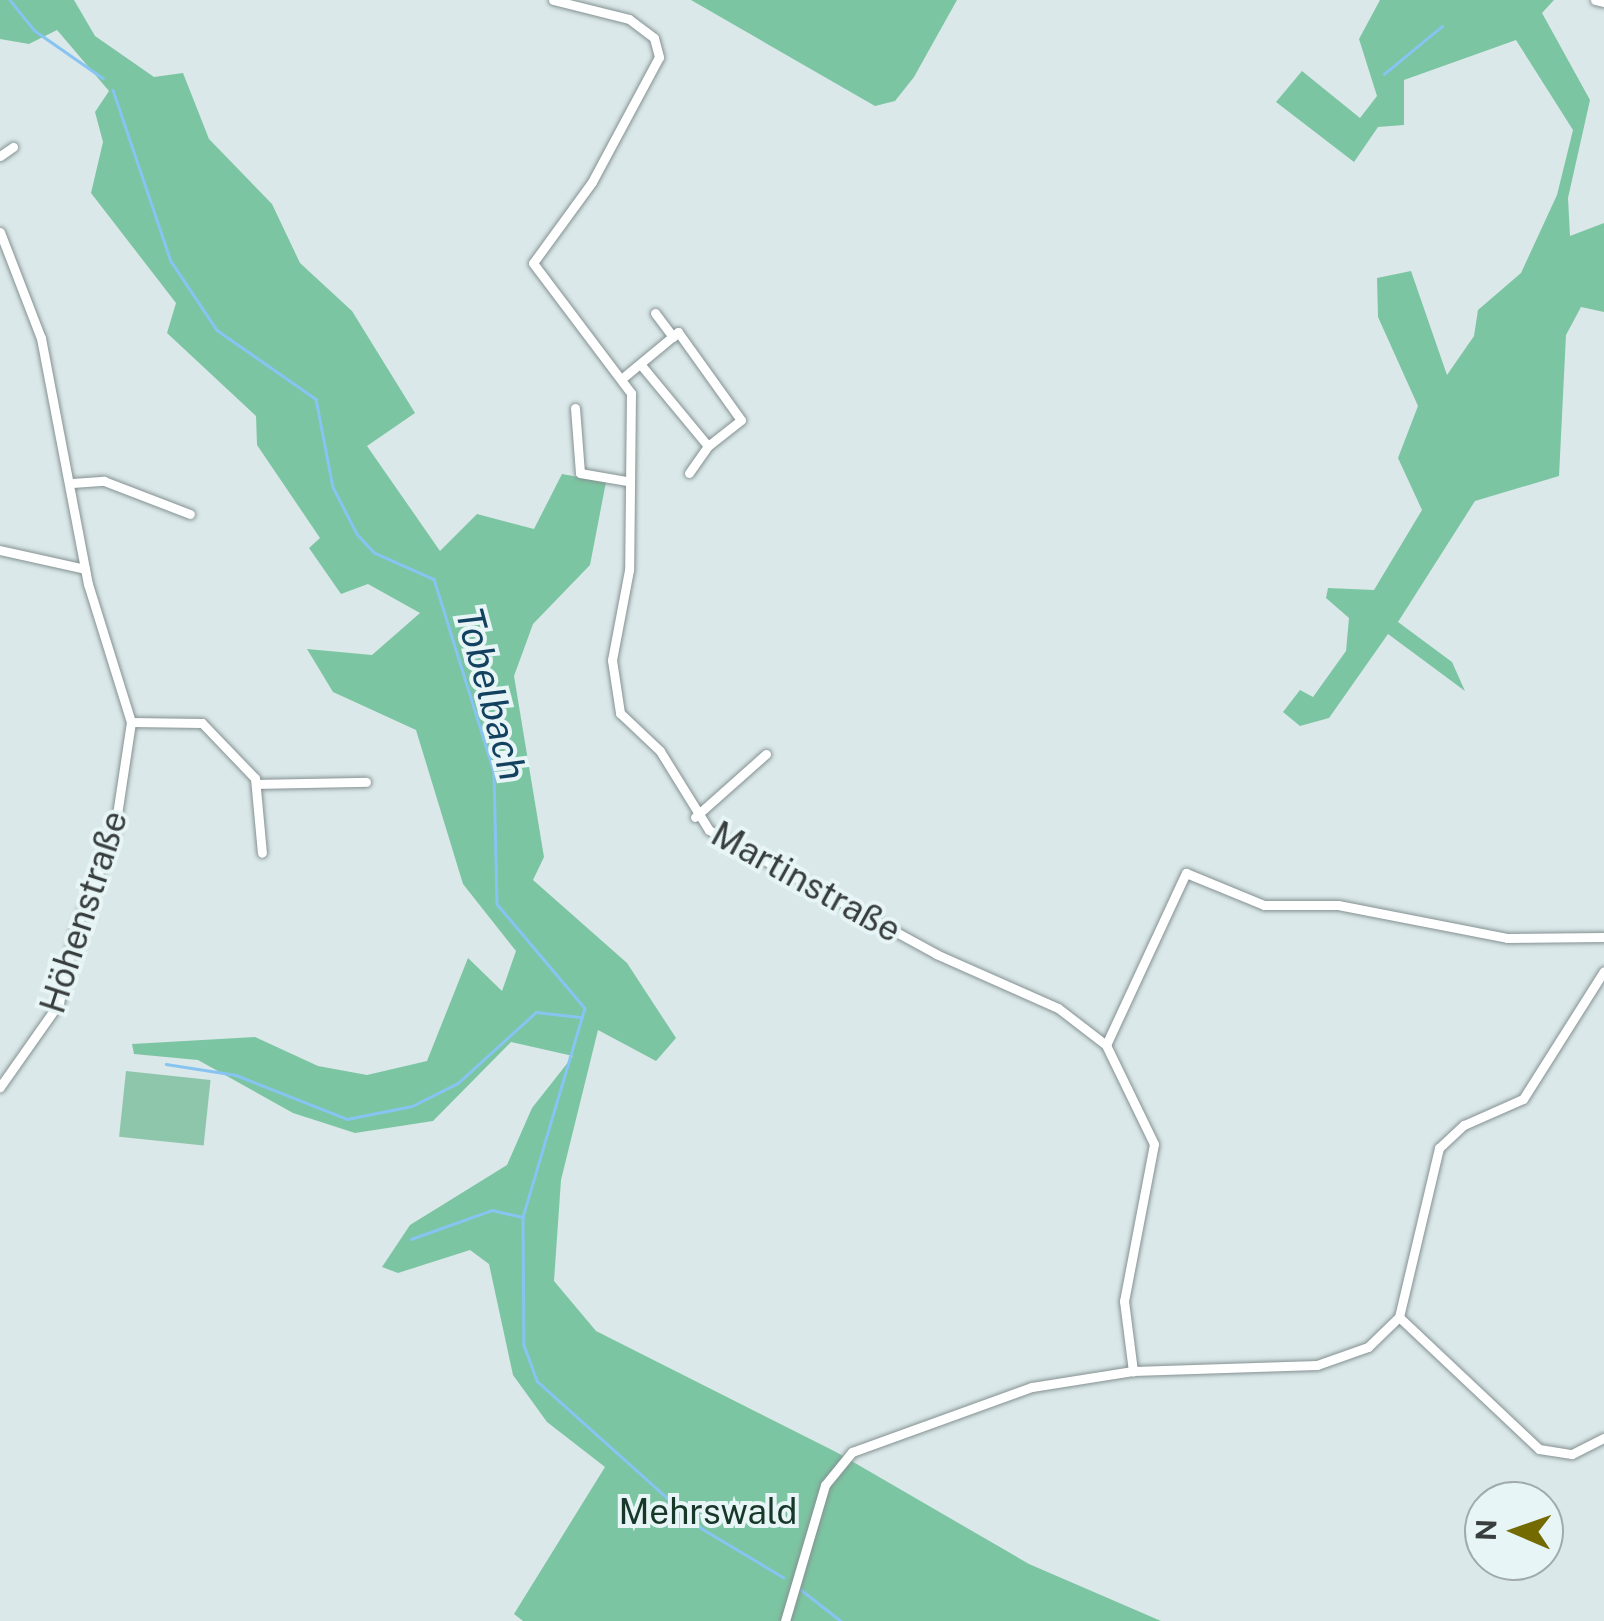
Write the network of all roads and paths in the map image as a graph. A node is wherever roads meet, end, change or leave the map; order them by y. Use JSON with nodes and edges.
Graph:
{"nodes":[{"id":1,"x":553,"y":0,"type":"edge"},
{"id":2,"x":1595,"y":0,"type":"edge"},
{"id":3,"x":1604,"y":2,"type":"edge"},
{"id":4,"x":14,"y":147,"type":"dead end"},
{"id":5,"x":0,"y":156,"type":"edge"},
{"id":6,"x":0,"y":232,"type":"edge"},
{"id":7,"x":656,"y":313,"type":"dead end"},
{"id":8,"x":673,"y":336,"type":"junction"},
{"id":9,"x":641,"y":365,"type":"junction"},
{"id":10,"x":625,"y":376,"type":"junction"},
{"id":11,"x":576,"y":408,"type":"dead end"},
{"id":12,"x":708,"y":446,"type":"junction"},
{"id":13,"x":689,"y":473,"type":"dead end"},
{"id":14,"x":627,"y":481,"type":"junction"},
{"id":15,"x":72,"y":483,"type":"junction"},
{"id":16,"x":190,"y":514,"type":"dead end"},
{"id":17,"x":0,"y":550,"type":"edge"},
{"id":18,"x":85,"y":569,"type":"junction"},
{"id":19,"x":131,"y":722,"type":"junction"},
{"id":20,"x":766,"y":754,"type":"dead end"},
{"id":21,"x":366,"y":782,"type":"dead end"},
{"id":22,"x":257,"y":784,"type":"junction"},
{"id":23,"x":695,"y":817,"type":"junction"},
{"id":24,"x":262,"y":853,"type":"dead end"},
{"id":25,"x":1604,"y":937,"type":"edge"},
{"id":26,"x":1604,"y":971,"type":"edge"},
{"id":27,"x":1106,"y":1045,"type":"junction"},
{"id":28,"x":0,"y":1087,"type":"edge"},
{"id":29,"x":1399,"y":1317,"type":"junction"},
{"id":30,"x":1133,"y":1371,"type":"junction"},
{"id":31,"x":1604,"y":1438,"type":"edge"},
{"id":32,"x":785,"y":1621,"type":"edge"}],
"edges":[{"from":1,"to":10,"type":"street"},
{"from":2,"to":3,"type":"street"},
{"from":4,"to":5,"type":"street"},
{"from":6,"to":15,"type":"street"},
{"from":7,"to":8,"type":"street"},
{"from":8,"to":9,"type":"street"},
{"from":8,"to":12,"type":"street"},
{"from":9,"to":10,"type":"street"},
{"from":9,"to":12,"type":"street"},
{"from":10,"to":14,"type":"street","name":"Martinstraße"},
{"from":11,"to":14,"type":"street"},
{"from":12,"to":13,"type":"street"},
{"from":14,"to":23,"type":"street","name":"Martinstraße"},
{"from":15,"to":16,"type":"street"},
{"from":15,"to":18,"type":"street"},
{"from":17,"to":18,"type":"street"},
{"from":18,"to":19,"type":"street"},
{"from":19,"to":22,"type":"street"},
{"from":19,"to":28,"type":"street","name":"Höhenstraße"},
{"from":20,"to":23,"type":"street"},
{"from":21,"to":22,"type":"street"},
{"from":22,"to":24,"type":"street"},
{"from":23,"to":27,"type":"street","name":"Martinstraße"},
{"from":25,"to":27,"type":"street"},
{"from":26,"to":29,"type":"street"},
{"from":27,"to":30,"type":"street","name":"Martinstraße"},
{"from":29,"to":30,"type":"street"},
{"from":29,"to":31,"type":"street"},
{"from":30,"to":32,"type":"street"}]}
